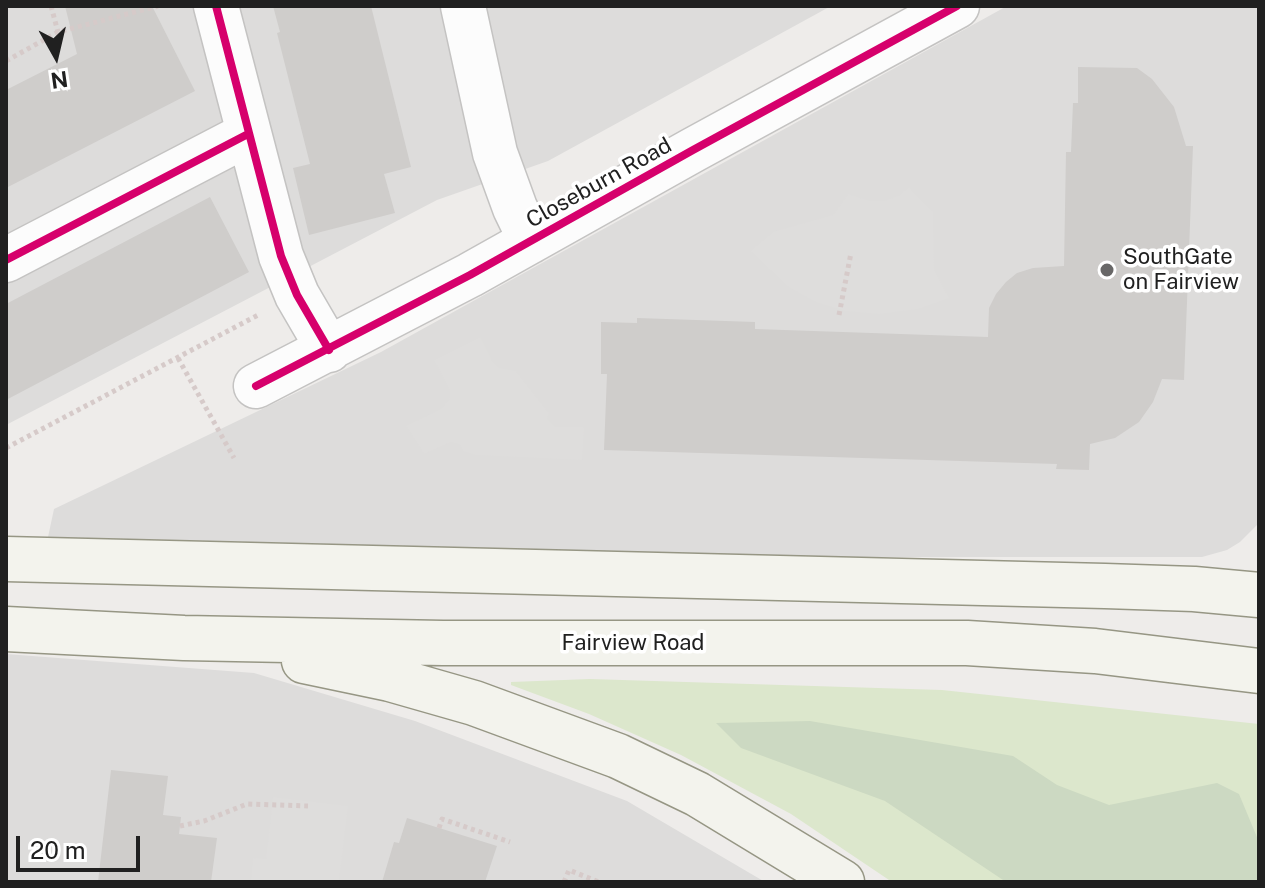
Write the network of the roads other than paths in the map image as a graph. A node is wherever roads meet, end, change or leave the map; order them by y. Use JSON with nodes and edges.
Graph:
{"nodes":[{"id":1,"x":216,"y":6,"type":"edge"},
{"id":2,"x":463,"y":6,"type":"edge"},
{"id":3,"x":957,"y":6,"type":"edge"},
{"id":4,"x":248,"y":134,"type":"junction"},
{"id":5,"x":531,"y":241,"type":"junction"},
{"id":6,"x":6,"y":260,"type":"edge"},
{"id":7,"x":329,"y":350,"type":"junction"},
{"id":8,"x":256,"y":386,"type":"dead end"},
{"id":9,"x":6,"y":559,"type":"edge"},
{"id":10,"x":1259,"y":595,"type":"edge"},
{"id":11,"x":6,"y":629,"type":"edge"},
{"id":12,"x":184,"y":638,"type":"junction"},
{"id":13,"x":1259,"y":671,"type":"edge"},
{"id":14,"x":842,"y":882,"type":"edge"}],
"edges":[{"from":1,"to":4,"type":"street"},
{"from":2,"to":5,"type":"street","name":"Closeburn Road"},
{"from":3,"to":5,"type":"street","name":"Closeburn Road"},
{"from":4,"to":6,"type":"street"},
{"from":4,"to":7,"type":"street"},
{"from":5,"to":7,"type":"street","name":"Closeburn Road"},
{"from":7,"to":8,"type":"street","name":"Closeburn Road"},
{"from":9,"to":10,"type":"main road"},
{"from":11,"to":12,"type":"main road","name":"Fairview Road"},
{"from":12,"to":13,"type":"main road","name":"Fairview Road"},
{"from":12,"to":14,"type":"main road"}]}
